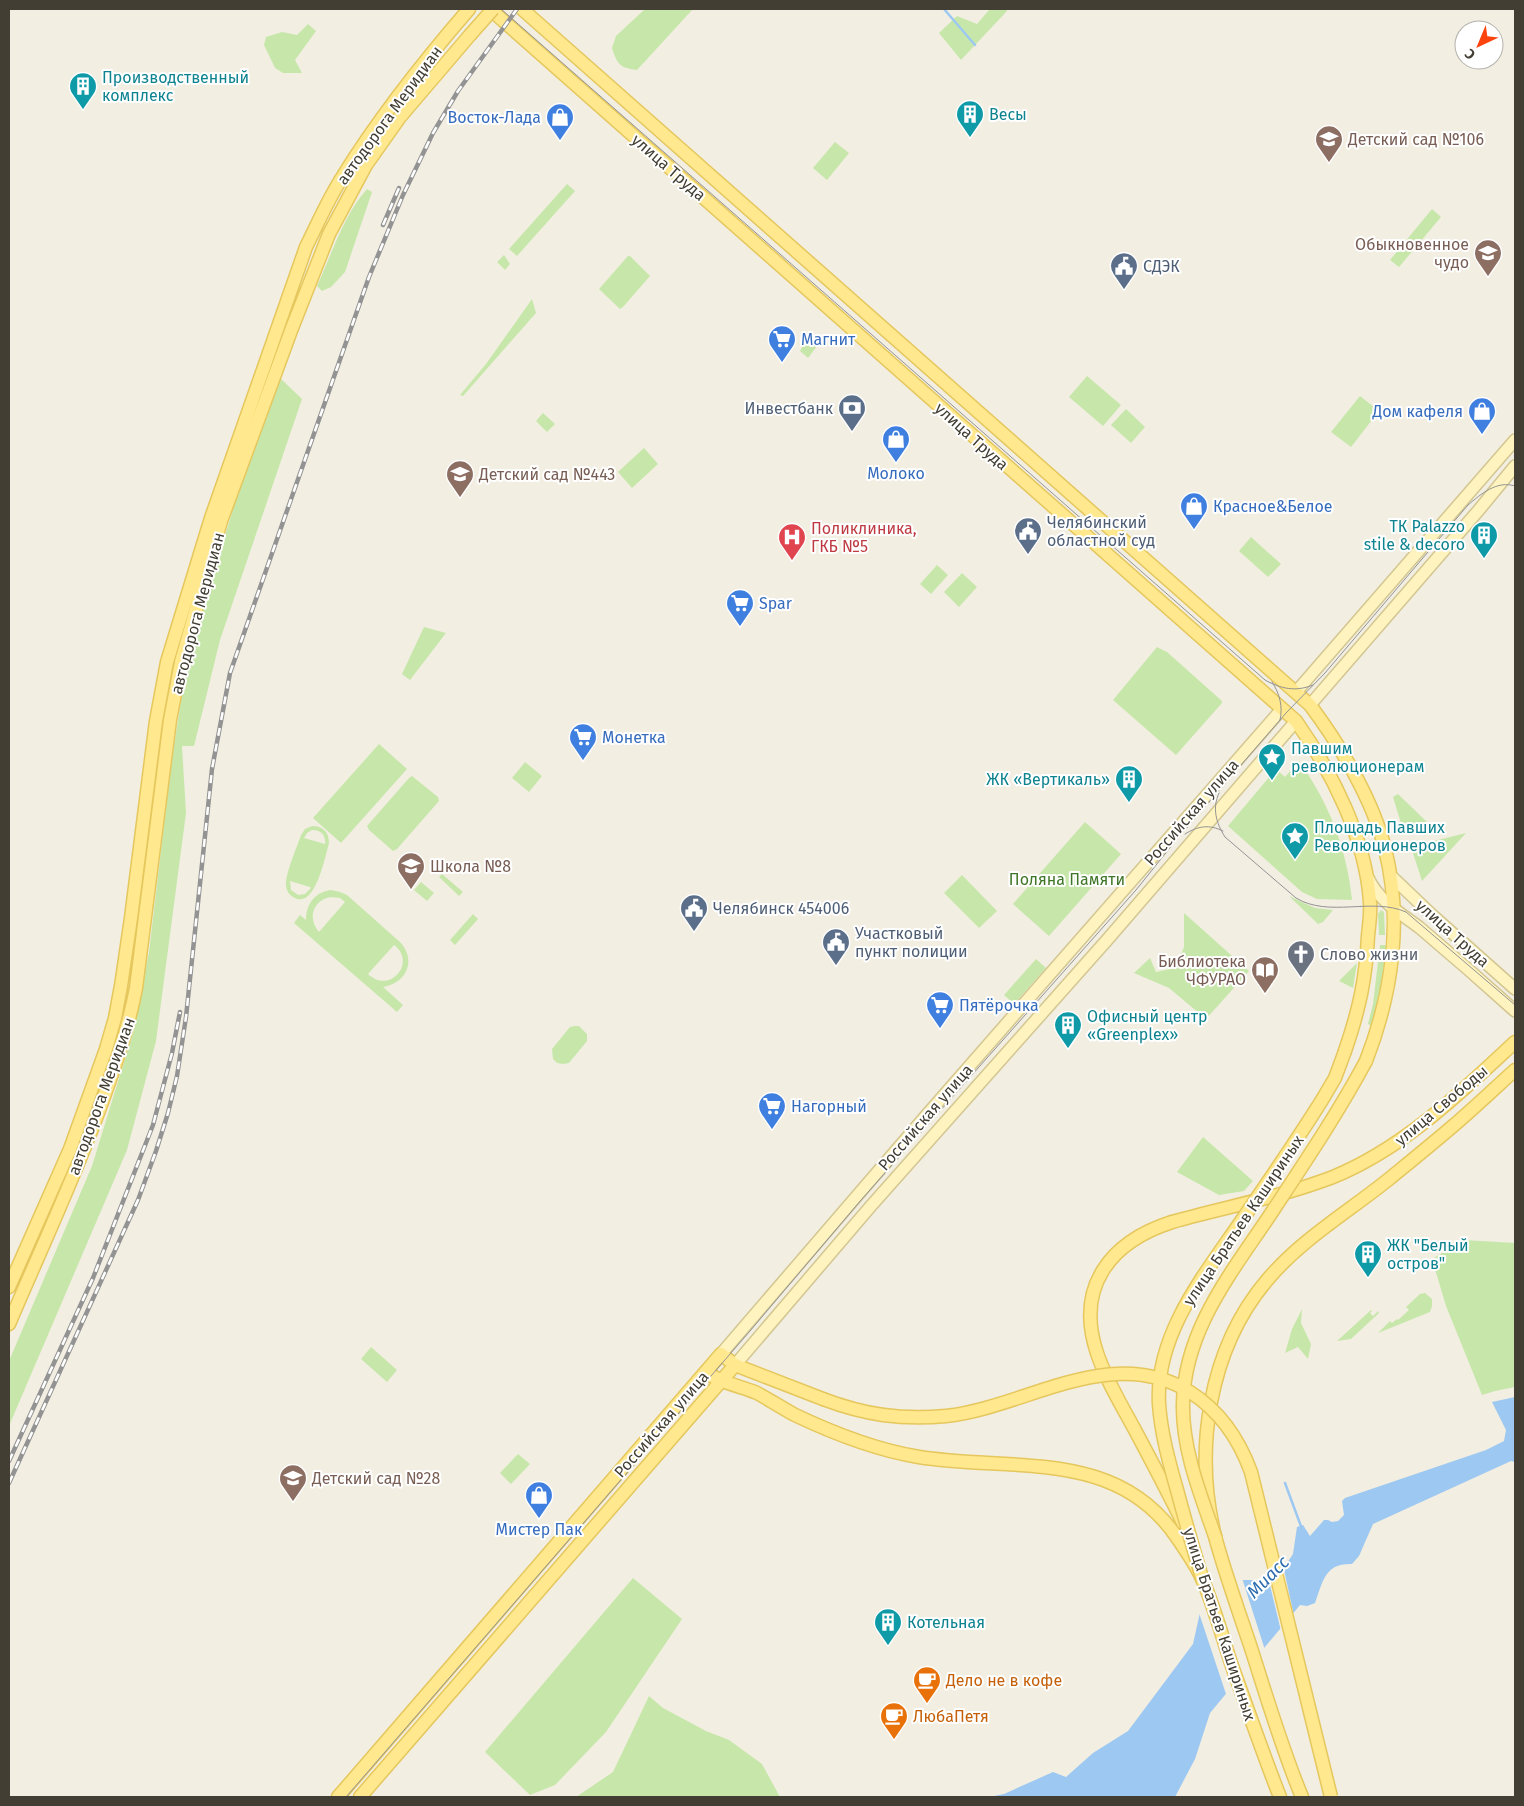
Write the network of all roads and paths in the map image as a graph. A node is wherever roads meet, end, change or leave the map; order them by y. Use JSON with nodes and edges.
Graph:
{"nodes":[{"id":1,"x":469,"y":9,"type":"edge"},
{"id":2,"x":491,"y":9,"type":"edge"},
{"id":3,"x":522,"y":9,"type":"edge"},
{"id":4,"x":972,"y":406,"type":"junction"},
{"id":5,"x":956,"y":421,"type":"junction"},
{"id":6,"x":1515,"y":440,"type":"edge"},
{"id":7,"x":1500,"y":457,"type":"junction"},
{"id":8,"x":1514,"y":467,"type":"edge"},
{"id":9,"x":1489,"y":470,"type":"junction"},
{"id":10,"x":1502,"y":482,"type":"junction"},
{"id":11,"x":1138,"y":554,"type":"junction"},
{"id":12,"x":1124,"y":570,"type":"junction"},
{"id":13,"x":1296,"y":692,"type":"junction"},
{"id":14,"x":1310,"y":705,"type":"junction"},
{"id":15,"x":1282,"y":709,"type":"junction"},
{"id":16,"x":1296,"y":721,"type":"junction"},
{"id":17,"x":1367,"y":874,"type":"junction"},
{"id":18,"x":1391,"y":876,"type":"junction"},
{"id":19,"x":1392,"y":907,"type":"junction"},
{"id":20,"x":1498,"y":973,"type":"junction"},
{"id":21,"x":1515,"y":980,"type":"edge"},
{"id":22,"x":1515,"y":989,"type":"edge"},
{"id":23,"x":1515,"y":1011,"type":"edge"},
{"id":24,"x":1515,"y":1042,"type":"edge"},
{"id":25,"x":1515,"y":1070,"type":"edge"},
{"id":26,"x":857,"y":1196,"type":"junction"},
{"id":27,"x":870,"y":1208,"type":"junction"},
{"id":28,"x":9,"y":1286,"type":"edge"},
{"id":29,"x":9,"y":1324,"type":"edge"},
{"id":30,"x":722,"y":1354,"type":"junction"},
{"id":31,"x":735,"y":1365,"type":"junction"},
{"id":32,"x":706,"y":1372,"type":"junction"},
{"id":33,"x":722,"y":1380,"type":"junction"},
{"id":34,"x":1190,"y":1539,"type":"junction"},
{"id":35,"x":1216,"y":1539,"type":"junction"},
{"id":36,"x":1203,"y":1581,"type":"junction"},
{"id":37,"x":390,"y":1737,"type":"junction"},
{"id":38,"x":403,"y":1748,"type":"junction"},
{"id":39,"x":338,"y":1797,"type":"edge"},
{"id":40,"x":360,"y":1797,"type":"edge"},
{"id":41,"x":1280,"y":1797,"type":"edge"},
{"id":42,"x":1302,"y":1797,"type":"edge"},
{"id":43,"x":1331,"y":1797,"type":"edge"}],
"edges":[{"from":1,"to":28,"type":"main road","name":"автодорога Меридиан"},
{"from":2,"to":5,"type":"main road","name":"улица Труда"},
{"from":2,"to":29,"type":"main road","name":"автодорога Меридиан","bridge":true},
{"from":3,"to":4,"type":"main road","name":"улица Труда"},
{"from":4,"to":5,"type":"main road"},
{"from":4,"to":11,"type":"main road","name":"улица Труда"},
{"from":5,"to":12,"type":"main road","name":"улица Труда"},
{"from":6,"to":7,"type":"main road","name":"Российская улица"},
{"from":7,"to":8,"type":"main road"},
{"from":7,"to":9,"type":"main road","name":"Российская улица"},
{"from":8,"to":10,"type":"main road","name":"Российская улица"},
{"from":9,"to":10,"type":"main road"},
{"from":9,"to":13,"type":"main road","name":"Российская улица"},
{"from":10,"to":14,"type":"main road","name":"Российская улица"},
{"from":11,"to":12,"type":"main road"},
{"from":11,"to":13,"type":"main road","name":"улица Труда"},
{"from":12,"to":15,"type":"main road","name":"улица Труда"},
{"from":13,"to":14,"type":"main road","name":"улица Труда"},
{"from":13,"to":15,"type":"main road","name":"Российская улица"},
{"from":14,"to":16,"type":"main road","name":"Российская улица"},
{"from":14,"to":18,"type":"main road","name":"улица Труда"},
{"from":15,"to":16,"type":"main road","name":"улица Труда"},
{"from":15,"to":26,"type":"main road","name":"Российская улица"},
{"from":16,"to":17,"type":"main road","name":"улица Труда"},
{"from":16,"to":27,"type":"main road","name":"Российская улица"},
{"from":17,"to":19,"type":"main road","name":"улица Труда"},
{"from":17,"to":34,"type":"main road","name":"улица Братьев Кашириных","bridge":true},
{"from":18,"to":19,"type":"main road","name":"улица Труда"},
{"from":18,"to":20,"type":"main road","name":"улица Труда"},
{"from":19,"to":23,"type":"main road","name":"улица Труда"},
{"from":19,"to":35,"type":"main road","name":"улица Братьев Кашириных","bridge":true},
{"from":20,"to":21,"type":"main road"},
{"from":20,"to":22,"type":"main road","name":"улица Труда"},
{"from":24,"to":34,"type":"main road","name":"улица Свободы","bridge":true},
{"from":25,"to":35,"type":"main road","name":"улица Свободы","bridge":true},
{"from":26,"to":27,"type":"main road"},
{"from":26,"to":30,"type":"main road","name":"Российская улица"},
{"from":27,"to":31,"type":"main road","name":"Российская улица"},
{"from":30,"to":31,"type":"main road"},
{"from":30,"to":32,"type":"main road","name":"Российская улица"},
{"from":31,"to":33,"type":"main road","name":"Российская улица"},
{"from":31,"to":43,"type":"main road","bridge":true},
{"from":32,"to":33,"type":"main road"},
{"from":32,"to":37,"type":"main road","name":"Российская улица"},
{"from":33,"to":36,"type":"main road","bridge":true},
{"from":33,"to":38,"type":"main road","name":"Российская улица"},
{"from":34,"to":36,"type":"main road","name":"улица Братьев Кашириных","bridge":true},
{"from":35,"to":42,"type":"main road","name":"улица Братьев Кашириных"},
{"from":36,"to":41,"type":"main road","name":"улица Братьев Кашириных"},
{"from":37,"to":38,"type":"main road"},
{"from":37,"to":39,"type":"main road","name":"Российская улица"},
{"from":38,"to":40,"type":"main road","name":"Российская улица"}]}
